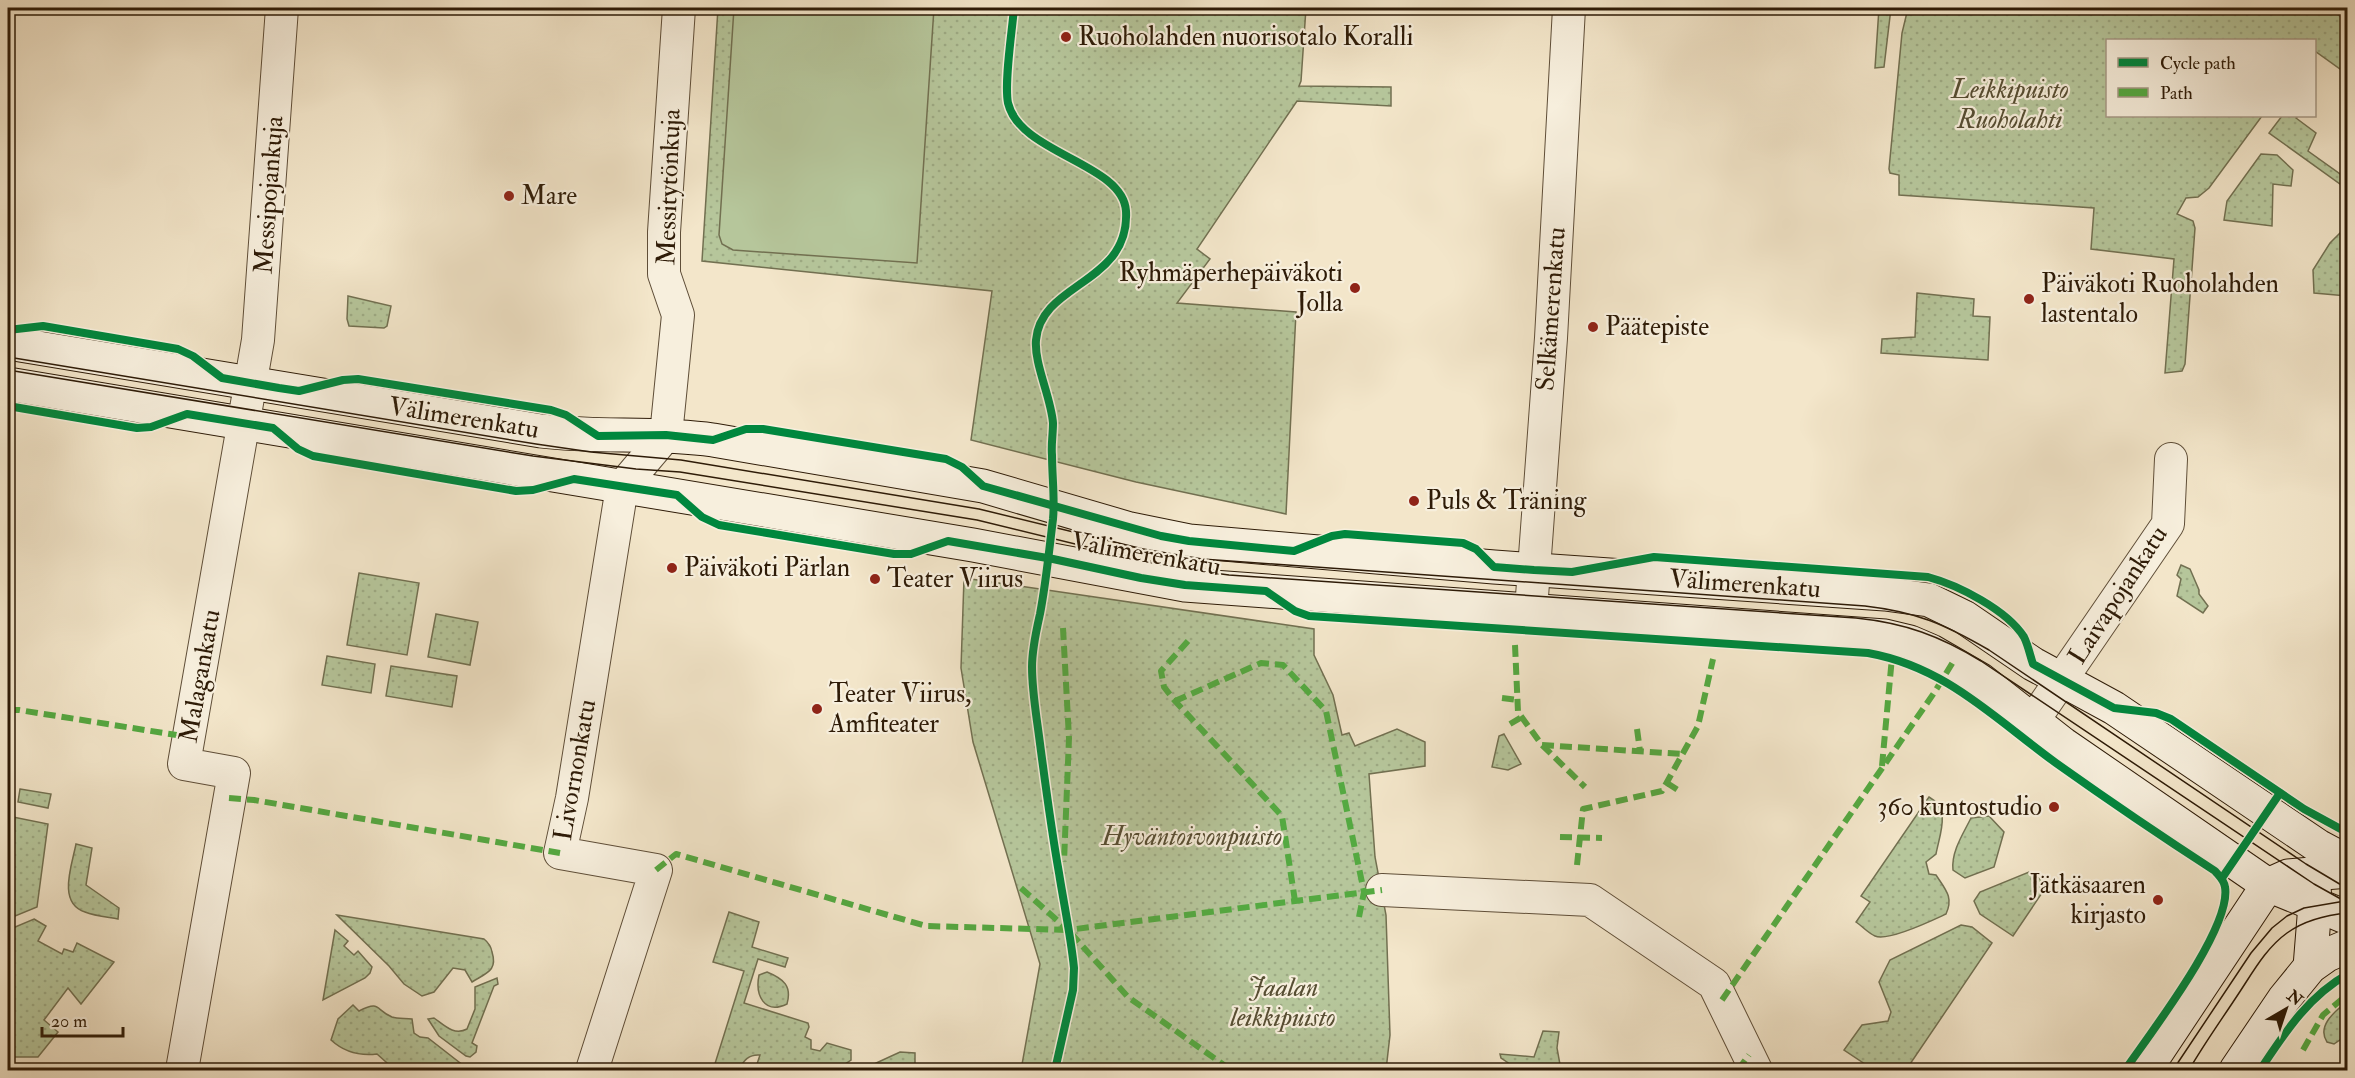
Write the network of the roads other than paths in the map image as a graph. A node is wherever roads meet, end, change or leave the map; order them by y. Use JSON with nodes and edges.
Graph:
{"nodes":[{"id":1,"x":282,"y":8,"type":"edge"},
{"id":2,"x":679,"y":8,"type":"edge"},
{"id":3,"x":1569,"y":8,"type":"edge"},
{"id":4,"x":8,"y":343,"type":"edge"},
{"id":5,"x":250,"y":383,"type":"junction"},
{"id":6,"x":8,"y":384,"type":"edge"},
{"id":7,"x":243,"y":423,"type":"junction"},
{"id":8,"x":666,"y":435,"type":"junction"},
{"id":9,"x":2171,"y":459,"type":"dead end"},
{"id":10,"x":622,"y":487,"type":"junction"},
{"id":11,"x":1534,"y":570,"type":"junction"},
{"id":12,"x":1531,"y":610,"type":"junction"},
{"id":13,"x":2062,"y":679,"type":"junction"},
{"id":14,"x":2034,"y":721,"type":"junction"},
{"id":15,"x":2282,"y":821,"type":"junction"},
{"id":16,"x":2348,"y":862,"type":"edge"},
{"id":17,"x":2348,"y":871,"type":"edge"},
{"id":18,"x":2268,"y":885,"type":"junction"},
{"id":19,"x":1382,"y":890,"type":"dead end"},
{"id":20,"x":2313,"y":890,"type":"junction"},
{"id":21,"x":2348,"y":918,"type":"edge"},
{"id":22,"x":2348,"y":946,"type":"edge"},
{"id":23,"x":2310,"y":967,"type":"junction"},
{"id":24,"x":182,"y":1071,"type":"edge"},
{"id":25,"x":592,"y":1071,"type":"edge"},
{"id":26,"x":1756,"y":1071,"type":"edge"},
{"id":27,"x":2145,"y":1071,"type":"edge"},
{"id":28,"x":2236,"y":1071,"type":"edge"}],
"edges":[{"from":1,"to":5,"type":"street","name":"Messipojankuja"},
{"from":2,"to":8,"type":"street","name":"Messitytönkuja"},
{"from":3,"to":11,"type":"street","name":"Selkämerenkatu"},
{"from":4,"to":5,"type":"street","name":"Välimerenkatu"},
{"from":5,"to":7,"type":"street","name":"Malagankatu"},
{"from":5,"to":8,"type":"street","name":"Välimerenkatu"},
{"from":6,"to":7,"type":"street","name":"Välimerenkatu"},
{"from":7,"to":10,"type":"street","name":"Välimerenkatu"},
{"from":7,"to":24,"type":"street","name":"Malagankatu"},
{"from":8,"to":10,"type":"street"},
{"from":8,"to":11,"type":"street","name":"Välimerenkatu"},
{"from":9,"to":13,"type":"street","name":"Laivapojankatu"},
{"from":10,"to":12,"type":"street","name":"Välimerenkatu"},
{"from":10,"to":25,"type":"street","name":"Livornonkatu"},
{"from":11,"to":12,"type":"street","name":"Selkämerenkatu"},
{"from":11,"to":13,"type":"street","name":"Välimerenkatu"},
{"from":12,"to":14,"type":"street","name":"Välimerenkatu"},
{"from":13,"to":14,"type":"street","name":"Laivapojankatu"},
{"from":13,"to":15,"type":"street","name":"Välimerenkatu"},
{"from":14,"to":18,"type":"street"},
{"from":15,"to":16,"type":"street","name":"Välimerenkatu"},
{"from":15,"to":20,"type":"street"},
{"from":17,"to":20,"type":"street"},
{"from":18,"to":20,"type":"street"},
{"from":18,"to":27,"type":"street"},
{"from":19,"to":26,"type":"street"},
{"from":20,"to":21,"type":"street"},
{"from":20,"to":23,"type":"street"},
{"from":22,"to":23,"type":"street"},
{"from":23,"to":28,"type":"street"}]}
